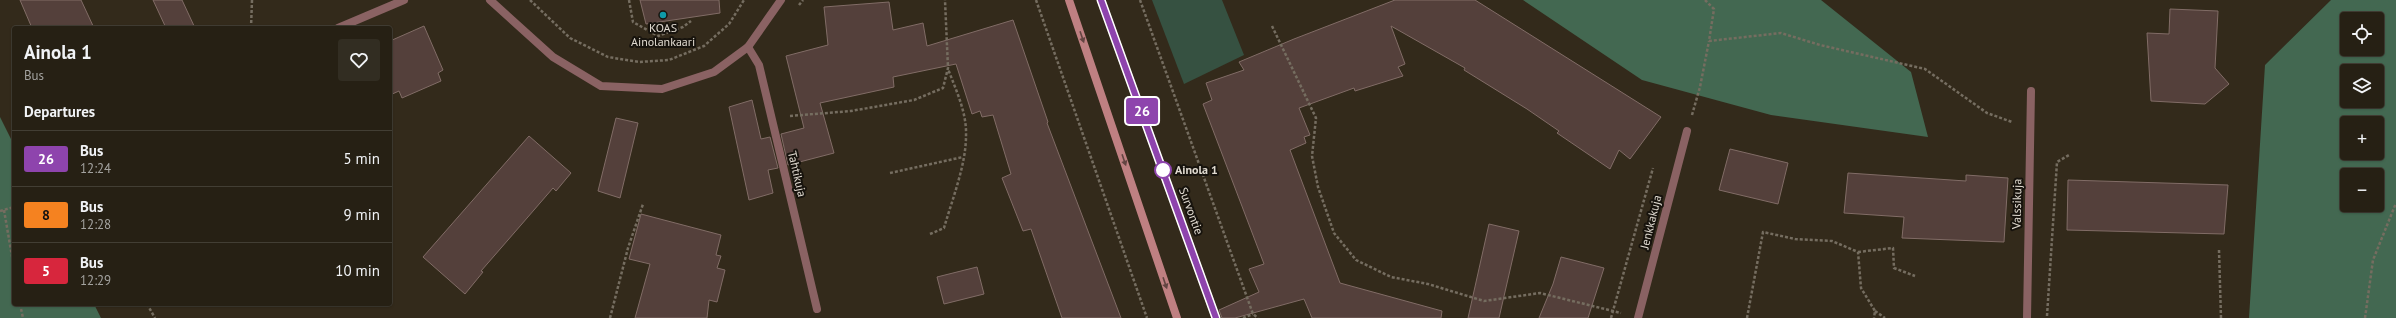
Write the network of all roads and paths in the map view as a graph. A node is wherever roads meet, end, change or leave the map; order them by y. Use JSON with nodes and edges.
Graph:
{"nodes":[{"id":1,"x":252,"y":0,"type":"edge"},
{"id":2,"x":404,"y":0,"type":"edge"},
{"id":3,"x":490,"y":0,"type":"edge"},
{"id":4,"x":530,"y":0,"type":"edge"},
{"id":5,"x":629,"y":0,"type":"edge"},
{"id":6,"x":744,"y":0,"type":"edge"},
{"id":7,"x":781,"y":0,"type":"edge"},
{"id":8,"x":945,"y":0,"type":"edge"},
{"id":9,"x":1036,"y":0,"type":"edge"},
{"id":10,"x":1069,"y":0,"type":"edge"},
{"id":11,"x":1101,"y":0,"type":"edge"},
{"id":12,"x":1140,"y":0,"type":"edge"},
{"id":13,"x":1705,"y":0,"type":"edge"},
{"id":14,"x":691,"y":21,"type":"dead end"},
{"id":15,"x":251,"y":26,"type":"edge"},
{"id":16,"x":343,"y":26,"type":"edge"},
{"id":17,"x":1272,"y":26,"type":"dead end"},
{"id":18,"x":1709,"y":41,"type":"junction"},
{"id":19,"x":748,"y":47,"type":"junction"},
{"id":20,"x":948,"y":68,"type":"junction"},
{"id":21,"x":2031,"y":91,"type":"dead end"},
{"id":22,"x":772,"y":118,"type":"junction"},
{"id":23,"x":2030,"y":129,"type":"junction"},
{"id":24,"x":1686,"y":131,"type":"joint"},
{"id":25,"x":2069,"y":155,"type":"dead end"},
{"id":26,"x":963,"y":157,"type":"junction"},
{"id":27,"x":1653,"y":168,"type":"dead end"},
{"id":28,"x":890,"y":173,"type":"dead end"},
{"id":29,"x":2396,"y":203,"type":"edge"},
{"id":30,"x":643,"y":204,"type":"dead end"},
{"id":31,"x":12,"y":208,"type":"edge"},
{"id":32,"x":4,"y":210,"type":"junction"},
{"id":33,"x":0,"y":211,"type":"edge"},
{"id":34,"x":930,"y":234,"type":"dead end"},
{"id":35,"x":2219,"y":250,"type":"dead end"},
{"id":36,"x":1858,"y":252,"type":"junction"},
{"id":37,"x":12,"y":256,"type":"edge"},
{"id":38,"x":1915,"y":276,"type":"dead end"},
{"id":39,"x":20,"y":306,"type":"edge"},
{"id":40,"x":148,"y":306,"type":"edge"},
{"id":41,"x":817,"y":309,"type":"dead end"},
{"id":42,"x":1613,"y":311,"type":"junction"},
{"id":43,"x":1875,"y":311,"type":"junction"},
{"id":44,"x":1253,"y":314,"type":"junction"},
{"id":45,"x":23,"y":318,"type":"edge"},
{"id":46,"x":156,"y":318,"type":"edge"},
{"id":47,"x":610,"y":318,"type":"edge"},
{"id":48,"x":1147,"y":318,"type":"edge"},
{"id":49,"x":1177,"y":318,"type":"edge"},
{"id":50,"x":1216,"y":318,"type":"edge"},
{"id":51,"x":1243,"y":318,"type":"edge"},
{"id":52,"x":1258,"y":318,"type":"edge"},
{"id":53,"x":1611,"y":318,"type":"edge"},
{"id":54,"x":1638,"y":318,"type":"edge"},
{"id":55,"x":1747,"y":318,"type":"edge"},
{"id":56,"x":1874,"y":318,"type":"edge"},
{"id":57,"x":1885,"y":318,"type":"edge"},
{"id":58,"x":2027,"y":318,"type":"edge"},
{"id":59,"x":2047,"y":318,"type":"edge"},
{"id":60,"x":2221,"y":318,"type":"edge"},
{"id":61,"x":2365,"y":318,"type":"edge"}],
"edges":[{"from":1,"to":15,"type":"path"},
{"from":2,"to":16,"type":"street"},
{"from":3,"to":19,"type":"street"},
{"from":4,"to":6,"type":"path"},
{"from":5,"to":14,"type":"path"},
{"from":7,"to":19,"type":"street"},
{"from":8,"to":20,"type":"path"},
{"from":9,"to":48,"type":"path"},
{"from":10,"to":49,"type":"main road","one_way":true},
{"from":11,"to":50,"type":"main road","name":"Survontie"},
{"from":12,"to":44,"type":"path"},
{"from":13,"to":18,"type":"path"},
{"from":17,"to":42,"type":"path"},
{"from":18,"to":23,"type":"path"},
{"from":18,"to":24,"type":"path"},
{"from":19,"to":22,"type":"street","name":"Tahtikuja"},
{"from":20,"to":22,"type":"path"},
{"from":20,"to":26,"type":"path"},
{"from":21,"to":23,"type":"street","name":"Valssikuja"},
{"from":22,"to":41,"type":"street","name":"Tahtikuja"},
{"from":23,"to":58,"type":"street","name":"Valssikuja"},
{"from":24,"to":54,"type":"street","name":"Jenkkakuja"},
{"from":25,"to":59,"type":"path"},
{"from":26,"to":28,"type":"path"},
{"from":26,"to":34,"type":"path"},
{"from":27,"to":42,"type":"path"},
{"from":29,"to":61,"type":"path"},
{"from":30,"to":47,"type":"path"},
{"from":31,"to":32,"type":"path"},
{"from":32,"to":33,"type":"path"},
{"from":32,"to":37,"type":"path"},
{"from":35,"to":60,"type":"path"},
{"from":36,"to":38,"type":"path"},
{"from":36,"to":43,"type":"path"},
{"from":36,"to":55,"type":"path"},
{"from":39,"to":45,"type":"path"},
{"from":40,"to":46,"type":"path"},
{"from":42,"to":53,"type":"path"},
{"from":43,"to":56,"type":"path"},
{"from":43,"to":57,"type":"path"},
{"from":44,"to":51,"type":"path"},
{"from":44,"to":52,"type":"path"}]}
